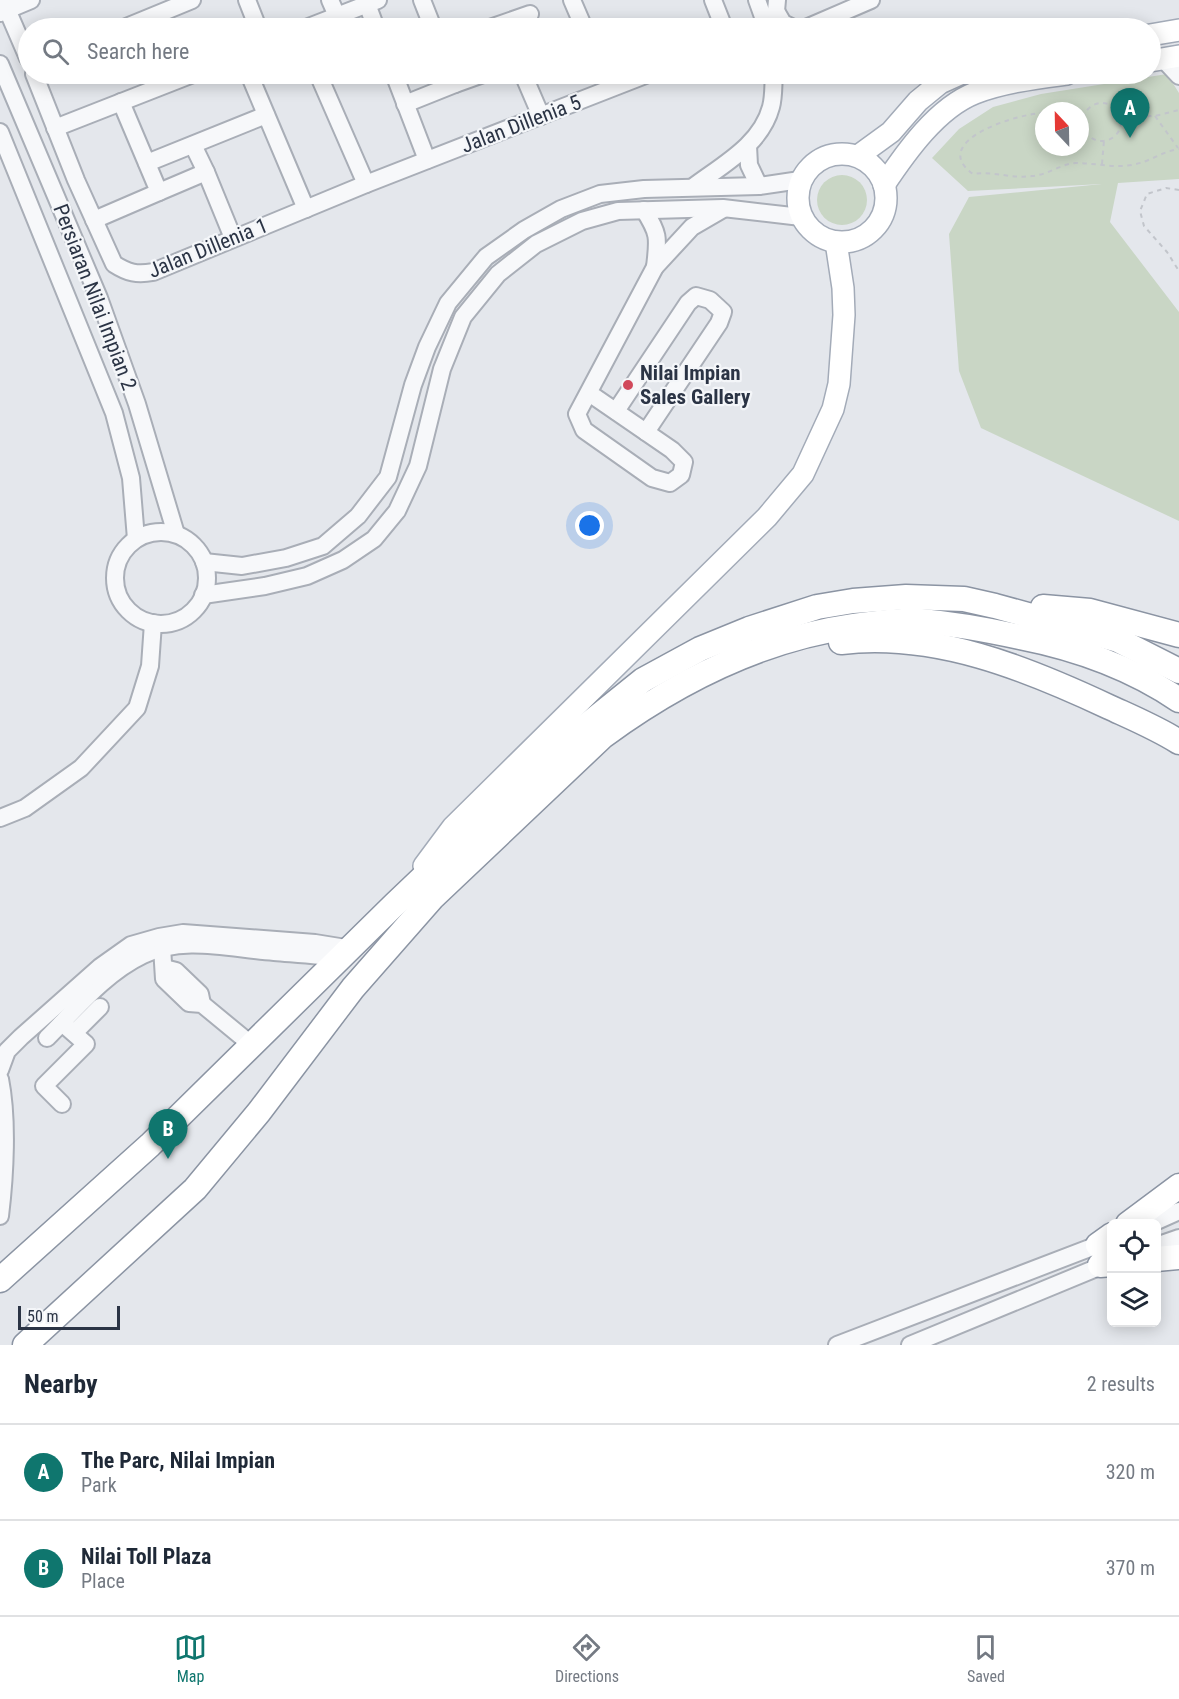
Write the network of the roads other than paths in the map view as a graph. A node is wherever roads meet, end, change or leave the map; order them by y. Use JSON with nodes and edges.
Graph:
{"nodes":[{"id":1,"x":31,"y":0,"type":"edge"},
{"id":2,"x":192,"y":0,"type":"edge"},
{"id":3,"x":247,"y":0,"type":"edge"},
{"id":4,"x":330,"y":0,"type":"edge"},
{"id":5,"x":422,"y":0,"type":"edge"},
{"id":6,"x":572,"y":0,"type":"edge"},
{"id":7,"x":713,"y":0,"type":"edge"},
{"id":8,"x":757,"y":0,"type":"edge"},
{"id":9,"x":871,"y":0,"type":"edge"},
{"id":10,"x":372,"y":2,"type":"edge"},
{"id":11,"x":3,"y":8,"type":"edge"},
{"id":12,"x":530,"y":14,"type":"dead end"},
{"id":13,"x":337,"y":16,"type":"junction"},
{"id":14,"x":148,"y":18,"type":"edge"},
{"id":15,"x":254,"y":18,"type":"edge"},
{"id":16,"x":332,"y":18,"type":"edge"},
{"id":17,"x":374,"y":18,"type":"edge"},
{"id":18,"x":429,"y":18,"type":"edge"},
{"id":19,"x":520,"y":18,"type":"edge"},
{"id":20,"x":580,"y":18,"type":"edge"},
{"id":21,"x":720,"y":18,"type":"edge"},
{"id":22,"x":763,"y":18,"type":"edge"},
{"id":23,"x":829,"y":18,"type":"edge"},
{"id":24,"x":1179,"y":30,"type":"edge"},
{"id":25,"x":1161,"y":33,"type":"edge"},
{"id":26,"x":18,"y":38,"type":"edge"},
{"id":27,"x":1164,"y":59,"type":"edge"},
{"id":28,"x":2,"y":75,"type":"edge"},
{"id":29,"x":1179,"y":76,"type":"edge"},
{"id":30,"x":38,"y":84,"type":"edge"},
{"id":31,"x":167,"y":84,"type":"edge"},
{"id":32,"x":253,"y":84,"type":"edge"},
{"id":33,"x":322,"y":84,"type":"edge"},
{"id":34,"x":398,"y":84,"type":"edge"},
{"id":35,"x":443,"y":84,"type":"edge"},
{"id":36,"x":527,"y":84,"type":"edge"},
{"id":37,"x":607,"y":84,"type":"edge"},
{"id":38,"x":622,"y":84,"type":"edge"},
{"id":39,"x":773,"y":84,"type":"edge"},
{"id":40,"x":939,"y":84,"type":"edge"},
{"id":41,"x":1011,"y":84,"type":"edge"},
{"id":42,"x":609,"y":89,"type":"junction"},
{"id":43,"x":121,"y":102,"type":"junction"},
{"id":44,"x":405,"y":104,"type":"junction"},
{"id":45,"x":266,"y":114,"type":"junction"},
{"id":46,"x":541,"y":116,"type":"junction"},
{"id":47,"x":56,"y":128,"type":"junction"},
{"id":48,"x":0,"y":132,"type":"edge"},
{"id":49,"x":193,"y":146,"type":"junction"},
{"id":50,"x":748,"y":146,"type":"junction"},
{"id":51,"x":858,"y":156,"type":"junction"},
{"id":52,"x":428,"y":160,"type":"junction"},
{"id":53,"x":147,"y":163,"type":"junction"},
{"id":54,"x":206,"y":172,"type":"junction"},
{"id":55,"x":801,"y":180,"type":"junction"},
{"id":56,"x":366,"y":184,"type":"junction"},
{"id":57,"x":884,"y":185,"type":"junction"},
{"id":58,"x":759,"y":186,"type":"junction"},
{"id":59,"x":693,"y":187,"type":"junction"},
{"id":60,"x":159,"y":192,"type":"junction"},
{"id":61,"x":306,"y":208,"type":"junction"},
{"id":62,"x":723,"y":208,"type":"junction"},
{"id":63,"x":644,"y":210,"type":"junction"},
{"id":64,"x":801,"y":217,"type":"junction"},
{"id":65,"x":94,"y":220,"type":"junction"},
{"id":66,"x":233,"y":238,"type":"junction"},
{"id":67,"x":836,"y":242,"type":"junction"},
{"id":68,"x":655,"y":267,"type":"junction"},
{"id":69,"x":589,"y":393,"type":"junction"},
{"id":70,"x":137,"y":404,"type":"junction"},
{"id":71,"x":616,"y":411,"type":"junction"},
{"id":72,"x":114,"y":413,"type":"junction"},
{"id":73,"x":646,"y":432,"type":"junction"},
{"id":74,"x":176,"y":534,"type":"junction"},
{"id":75,"x":136,"y":539,"type":"junction"},
{"id":76,"x":204,"y":562,"type":"junction"},
{"id":77,"x":203,"y":595,"type":"junction"},
{"id":78,"x":995,"y":606,"type":"junction"},
{"id":79,"x":153,"y":623,"type":"junction"},
{"id":80,"x":1179,"y":635,"type":"edge"},
{"id":81,"x":790,"y":639,"type":"junction"},
{"id":82,"x":1179,"y":671,"type":"edge"},
{"id":83,"x":1179,"y":700,"type":"edge"},
{"id":84,"x":1179,"y":742,"type":"edge"},
{"id":85,"x":0,"y":818,"type":"edge"},
{"id":86,"x":395,"y":904,"type":"junction"},
{"id":87,"x":162,"y":948,"type":"junction"},
{"id":88,"x":347,"y":954,"type":"junction"},
{"id":89,"x":100,"y":1007,"type":"dead end"},
{"id":90,"x":68,"y":1028,"type":"junction"},
{"id":91,"x":47,"y":1038,"type":"dead end"},
{"id":92,"x":253,"y":1046,"type":"junction"},
{"id":93,"x":0,"y":1070,"type":"edge"},
{"id":94,"x":0,"y":1078,"type":"edge"},
{"id":95,"x":62,"y":1104,"type":"dead end"},
{"id":96,"x":1179,"y":1186,"type":"edge"},
{"id":97,"x":1179,"y":1211,"type":"edge"},
{"id":98,"x":0,"y":1216,"type":"edge"},
{"id":99,"x":1135,"y":1219,"type":"edge"},
{"id":100,"x":1161,"y":1219,"type":"edge"},
{"id":101,"x":1179,"y":1238,"type":"edge"},
{"id":102,"x":1161,"y":1244,"type":"edge"},
{"id":103,"x":1107,"y":1252,"type":"edge"},
{"id":104,"x":1179,"y":1257,"type":"edge"},
{"id":105,"x":1161,"y":1259,"type":"edge"},
{"id":106,"x":0,"y":1280,"type":"edge"},
{"id":107,"x":25,"y":1345,"type":"edge"},
{"id":108,"x":837,"y":1345,"type":"edge"},
{"id":109,"x":910,"y":1345,"type":"edge"}],
"edges":[{"from":1,"to":11,"type":"street"},
{"from":2,"to":14,"type":"street"},
{"from":3,"to":15,"type":"street"},
{"from":4,"to":13,"type":"street"},
{"from":5,"to":18,"type":"street"},
{"from":6,"to":20,"type":"street"},
{"from":7,"to":21,"type":"street"},
{"from":8,"to":22,"type":"street"},
{"from":9,"to":23,"type":"street"},
{"from":10,"to":13,"type":"street"},
{"from":10,"to":17,"type":"street"},
{"from":11,"to":26,"type":"street"},
{"from":12,"to":19,"type":"street"},
{"from":13,"to":16,"type":"street"},
{"from":24,"to":25,"type":"main road"},
{"from":27,"to":29,"type":"street"},
{"from":28,"to":70,"type":"street","name":"Persiaran Nilai Impian 2"},
{"from":30,"to":47,"type":"street","name":"Jalan Dillenia 1"},
{"from":31,"to":43,"type":"street"},
{"from":32,"to":45,"type":"street"},
{"from":33,"to":56,"type":"street"},
{"from":34,"to":44,"type":"street"},
{"from":35,"to":44,"type":"street"},
{"from":36,"to":46,"type":"street"},
{"from":37,"to":42,"type":"street"},
{"from":38,"to":42,"type":"street","name":"Jalan Dillenia 5"},
{"from":39,"to":50,"type":"street"},
{"from":40,"to":51,"type":"main road"},
{"from":41,"to":57,"type":"main road"},
{"from":42,"to":46,"type":"street","name":"Jalan Dillenia 5"},
{"from":43,"to":47,"type":"street"},
{"from":43,"to":53,"type":"street"},
{"from":44,"to":52,"type":"street"},
{"from":45,"to":49,"type":"street"},
{"from":45,"to":61,"type":"street"},
{"from":46,"to":52,"type":"street","name":"Jalan Dillenia 5"},
{"from":47,"to":65,"type":"street","name":"Jalan Dillenia 1"},
{"from":48,"to":72,"type":"street","name":"Persiaran Nilai Impian 2"},
{"from":49,"to":53,"type":"street"},
{"from":49,"to":54,"type":"street"},
{"from":50,"to":58,"type":"street"},
{"from":50,"to":59,"type":"street"},
{"from":51,"to":55,"type":"main road"},
{"from":51,"to":57,"type":"main road"},
{"from":52,"to":56,"type":"street","name":"Jalan Dillenia 1"},
{"from":53,"to":60,"type":"street"},
{"from":54,"to":60,"type":"street"},
{"from":54,"to":66,"type":"street"},
{"from":55,"to":58,"type":"street"},
{"from":55,"to":64,"type":"main road"},
{"from":56,"to":61,"type":"street","name":"Jalan Dillenia 1"},
{"from":57,"to":67,"type":"main road"},
{"from":58,"to":59,"type":"street"},
{"from":59,"to":76,"type":"street"},
{"from":60,"to":65,"type":"street"},
{"from":61,"to":66,"type":"street","name":"Jalan Dillenia 1"},
{"from":62,"to":63,"type":"street"},
{"from":62,"to":64,"type":"street"},
{"from":62,"to":68,"type":"street"},
{"from":63,"to":68,"type":"street"},
{"from":63,"to":77,"type":"street"},
{"from":64,"to":67,"type":"main road"},
{"from":65,"to":66,"type":"street","name":"Jalan Dillenia 1"},
{"from":67,"to":86,"type":"main road"},
{"from":68,"to":69,"type":"street"},
{"from":69,"to":71,"type":"street"},
{"from":69,"to":73,"type":"street"},
{"from":70,"to":72,"type":"street"},
{"from":70,"to":74,"type":"street","name":"Persiaran Nilai Impian 2"},
{"from":71,"to":73,"type":"street"},
{"from":71,"to":73,"type":"street"},
{"from":72,"to":75,"type":"street","name":"Persiaran Nilai Impian 2"},
{"from":74,"to":75,"type":"street"},
{"from":74,"to":76,"type":"street"},
{"from":75,"to":79,"type":"street"},
{"from":76,"to":77,"type":"street"},
{"from":77,"to":79,"type":"street"},
{"from":78,"to":80,"type":"highway"},
{"from":78,"to":82,"type":"highway"},
{"from":78,"to":86,"type":"highway"},
{"from":79,"to":85,"type":"street"},
{"from":81,"to":83,"type":"highway"},
{"from":81,"to":84,"type":"highway"},
{"from":81,"to":107,"type":"highway"},
{"from":86,"to":88,"type":"highway"},
{"from":87,"to":88,"type":"street"},
{"from":87,"to":90,"type":"street"},
{"from":87,"to":92,"type":"street"},
{"from":88,"to":92,"type":"highway"},
{"from":88,"to":93,"type":"street"},
{"from":89,"to":90,"type":"street"},
{"from":90,"to":91,"type":"street"},
{"from":90,"to":95,"type":"street"},
{"from":92,"to":106,"type":"highway"},
{"from":94,"to":98,"type":"street"},
{"from":96,"to":99,"type":"highway"},
{"from":97,"to":100,"type":"street"},
{"from":101,"to":102,"type":"street"},
{"from":103,"to":108,"type":"street"},
{"from":103,"to":109,"type":"street"},
{"from":104,"to":105,"type":"highway"}]}
